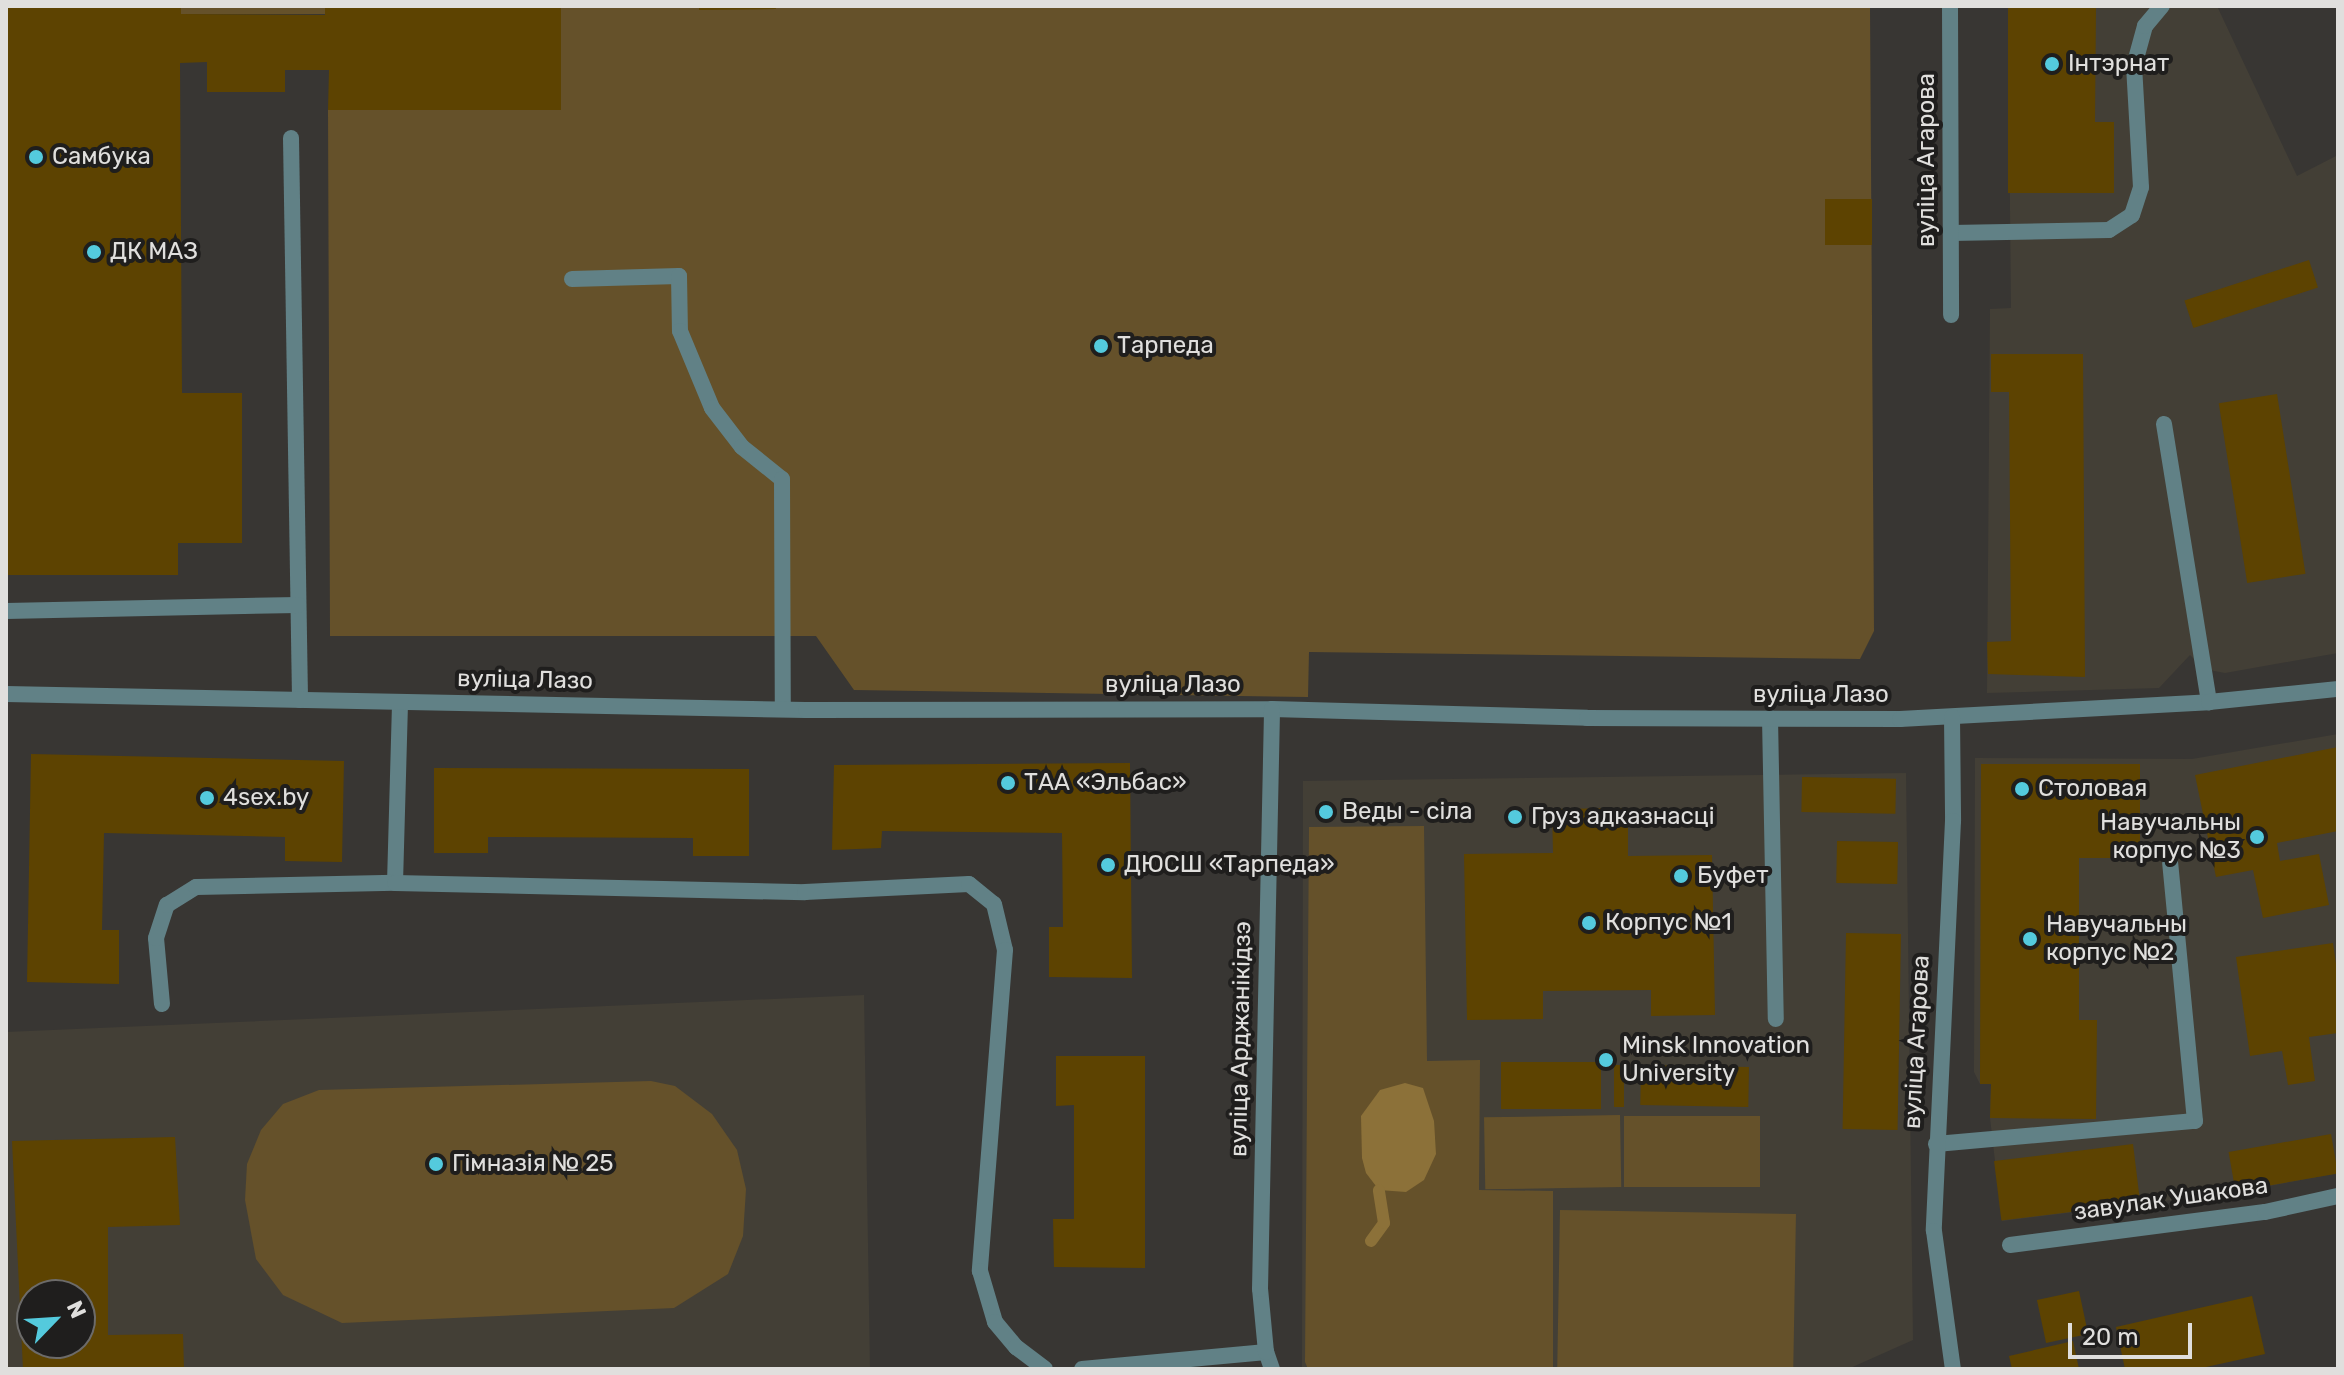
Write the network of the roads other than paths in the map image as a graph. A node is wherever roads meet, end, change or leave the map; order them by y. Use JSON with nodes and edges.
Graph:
{"nodes":[{"id":1,"x":1950,"y":6,"type":"edge"},
{"id":2,"x":2162,"y":6,"type":"edge"},
{"id":3,"x":291,"y":138,"type":"dead end"},
{"id":4,"x":1951,"y":233,"type":"junction"},
{"id":5,"x":572,"y":279,"type":"dead end"},
{"id":6,"x":1951,"y":315,"type":"dead end"},
{"id":7,"x":2164,"y":424,"type":"dead end"},
{"id":8,"x":298,"y":605,"type":"junction"},
{"id":9,"x":6,"y":611,"type":"edge"},
{"id":10,"x":2338,"y":689,"type":"edge"},
{"id":11,"x":6,"y":694,"type":"edge"},
{"id":12,"x":300,"y":700,"type":"junction"},
{"id":13,"x":400,"y":702,"type":"junction"},
{"id":14,"x":2209,"y":702,"type":"junction"},
{"id":15,"x":783,"y":709,"type":"junction"},
{"id":16,"x":1272,"y":709,"type":"junction"},
{"id":17,"x":1952,"y":717,"type":"junction"},
{"id":18,"x":1770,"y":718,"type":"junction"},
{"id":19,"x":2170,"y":863,"type":"dead end"},
{"id":20,"x":395,"y":883,"type":"junction"},
{"id":21,"x":162,"y":1004,"type":"dead end"},
{"id":22,"x":1776,"y":1019,"type":"dead end"},
{"id":23,"x":1936,"y":1144,"type":"junction"},
{"id":24,"x":2338,"y":1196,"type":"edge"},
{"id":25,"x":2010,"y":1245,"type":"dead end"},
{"id":26,"x":1266,"y":1352,"type":"junction"},
{"id":27,"x":1045,"y":1369,"type":"edge"},
{"id":28,"x":1082,"y":1369,"type":"edge"},
{"id":29,"x":1272,"y":1369,"type":"edge"},
{"id":30,"x":1953,"y":1369,"type":"edge"}],
"edges":[{"from":1,"to":4,"type":"street","name":"вуліца Агарова"},
{"from":2,"to":4,"type":"street"},
{"from":3,"to":8,"type":"street"},
{"from":4,"to":6,"type":"street","name":"вуліца Агарова"},
{"from":5,"to":15,"type":"street"},
{"from":7,"to":14,"type":"street"},
{"from":8,"to":9,"type":"street"},
{"from":8,"to":12,"type":"street"},
{"from":10,"to":14,"type":"street","name":"вуліца Лазо"},
{"from":11,"to":12,"type":"street","name":"вуліца Лазо"},
{"from":12,"to":13,"type":"street","name":"вуліца Лазо"},
{"from":13,"to":15,"type":"street","name":"вуліца Лазо"},
{"from":13,"to":20,"type":"street"},
{"from":14,"to":17,"type":"street","name":"вуліца Лазо"},
{"from":15,"to":16,"type":"street","name":"вуліца Лазо"},
{"from":16,"to":18,"type":"street","name":"вуліца Лазо"},
{"from":16,"to":26,"type":"street","name":"вуліца Арджанікідзэ"},
{"from":17,"to":18,"type":"street","name":"вуліца Лазо"},
{"from":17,"to":23,"type":"street","name":"вуліца Агарова"},
{"from":18,"to":22,"type":"street"},
{"from":19,"to":23,"type":"street"},
{"from":20,"to":21,"type":"street"},
{"from":20,"to":27,"type":"street"},
{"from":23,"to":30,"type":"street","name":"вуліца Агарова"},
{"from":24,"to":25,"type":"street","name":"завулак Ушакова"},
{"from":26,"to":28,"type":"street"},
{"from":26,"to":29,"type":"street","name":"вуліца Арджанікідзэ"}]}
